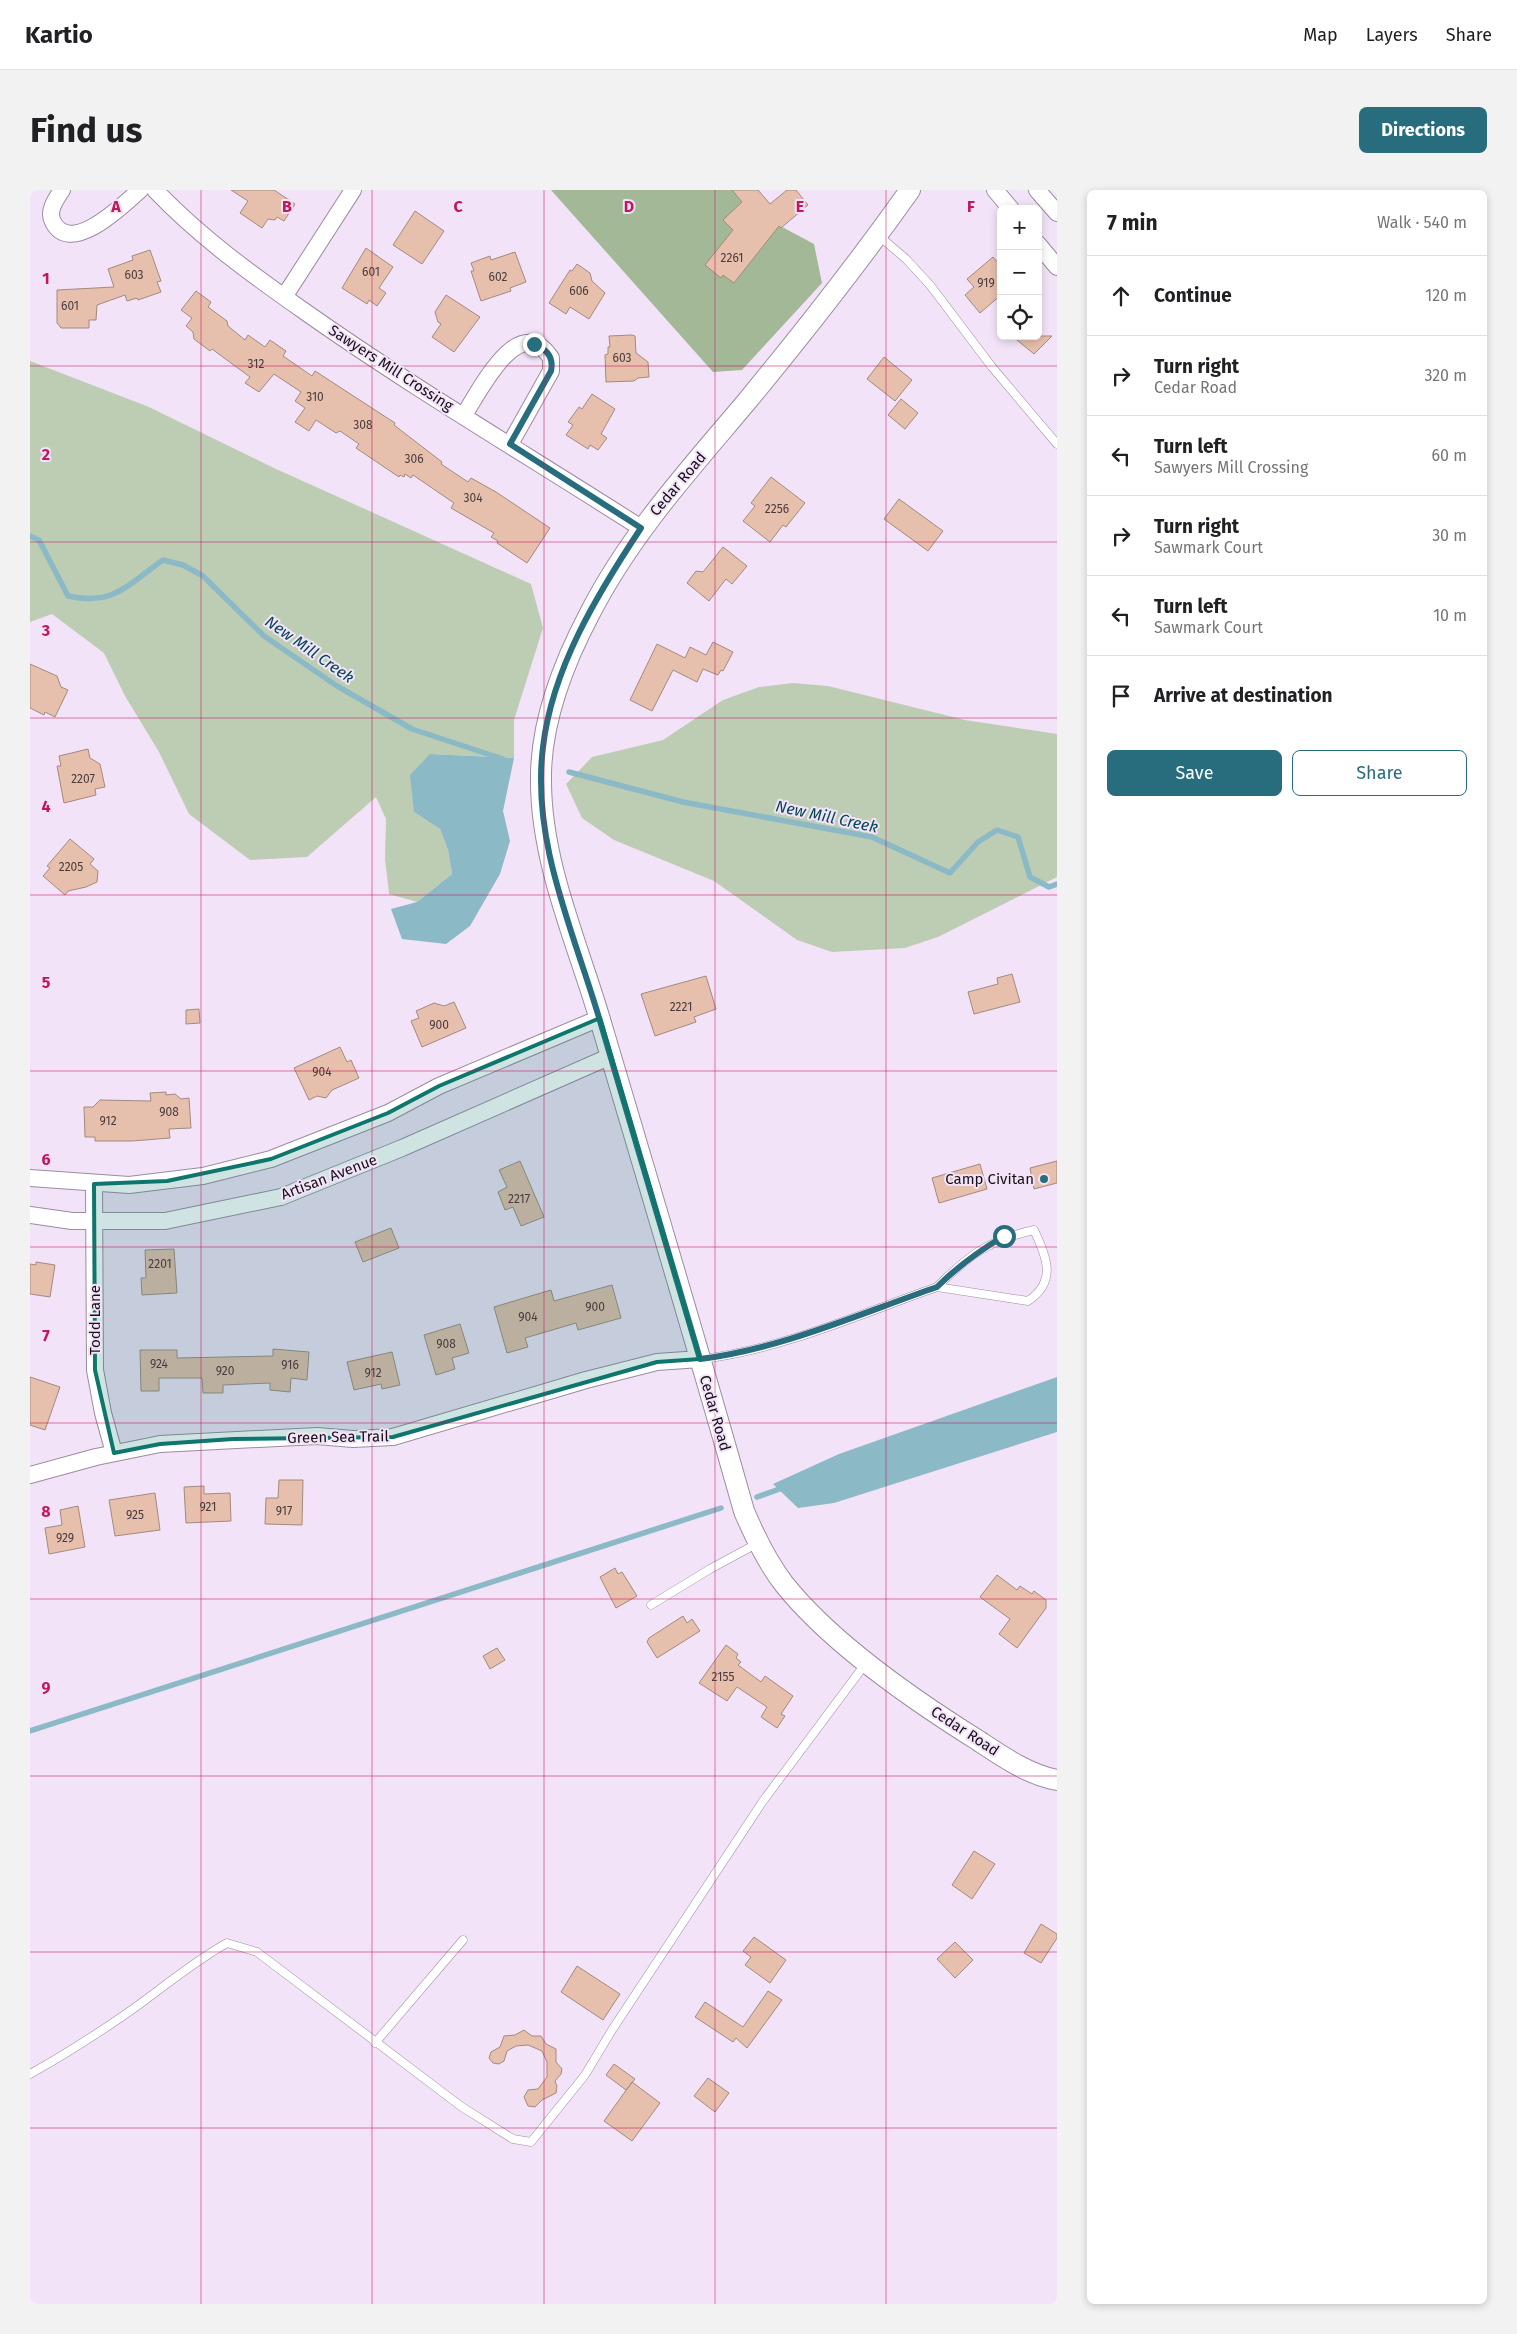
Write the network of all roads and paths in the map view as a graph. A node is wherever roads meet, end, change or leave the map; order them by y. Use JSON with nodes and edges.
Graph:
{"nodes":[{"id":1,"x":62,"y":190,"type":"edge"},
{"id":2,"x":140,"y":190,"type":"edge"},
{"id":3,"x":155,"y":190,"type":"edge"},
{"id":4,"x":352,"y":190,"type":"edge"},
{"id":5,"x":910,"y":190,"type":"edge"},
{"id":6,"x":995,"y":190,"type":"edge"},
{"id":7,"x":1038,"y":190,"type":"edge"},
{"id":8,"x":1008,"y":205,"type":"edge"},
{"id":9,"x":1050,"y":207,"type":"edge"},
{"id":10,"x":878,"y":235,"type":"junction"},
{"id":11,"x":1042,"y":249,"type":"edge"},
{"id":12,"x":1057,"y":267,"type":"edge"},
{"id":13,"x":284,"y":297,"type":"junction"},
{"id":14,"x":464,"y":415,"type":"junction"},
{"id":15,"x":510,"y":444,"type":"junction"},
{"id":16,"x":1057,"y":444,"type":"edge"},
{"id":17,"x":641,"y":528,"type":"junction"},
{"id":18,"x":600,"y":1018,"type":"junction"},
{"id":19,"x":611,"y":1056,"type":"junction"},
{"id":20,"x":30,"y":1178,"type":"edge"},
{"id":21,"x":94,"y":1184,"type":"junction"},
{"id":22,"x":30,"y":1215,"type":"edge"},
{"id":23,"x":94,"y":1221,"type":"junction"},
{"id":24,"x":937,"y":1287,"type":"junction"},
{"id":25,"x":700,"y":1359,"type":"junction"},
{"id":26,"x":114,"y":1453,"type":"junction"},
{"id":27,"x":30,"y":1475,"type":"edge"},
{"id":28,"x":758,"y":1543,"type":"junction"},
{"id":29,"x":651,"y":1605,"type":"dead end"},
{"id":30,"x":867,"y":1662,"type":"junction"},
{"id":31,"x":1057,"y":1780,"type":"edge"},
{"id":32,"x":463,"y":1940,"type":"dead end"},
{"id":33,"x":375,"y":2043,"type":"junction"},
{"id":34,"x":30,"y":2074,"type":"edge"}],
"edges":[{"from":1,"to":2,"type":"street"},
{"from":3,"to":13,"type":"street","name":"Sawyers Mill Crossing"},
{"from":4,"to":13,"type":"street"},
{"from":5,"to":10,"type":"street","name":"Cedar Road"},
{"from":6,"to":8,"type":"street"},
{"from":7,"to":9,"type":"street"},
{"from":10,"to":16,"type":"lane"},
{"from":10,"to":17,"type":"street","name":"Cedar Road"},
{"from":11,"to":12,"type":"street"},
{"from":13,"to":14,"type":"street","name":"Sawyers Mill Crossing"},
{"from":14,"to":15,"type":"street","name":"Sawyers Mill Crossing"},
{"from":14,"to":15,"type":"street"},
{"from":15,"to":17,"type":"street","name":"Sawyers Mill Crossing"},
{"from":17,"to":18,"type":"street","name":"Cedar Road"},
{"from":18,"to":19,"type":"street","name":"Cedar Road"},
{"from":18,"to":21,"type":"street"},
{"from":19,"to":23,"type":"street","name":"Artisan Avenue"},
{"from":19,"to":25,"type":"street","name":"Cedar Road"},
{"from":20,"to":21,"type":"street"},
{"from":21,"to":23,"type":"street","name":"Todd Lane"},
{"from":22,"to":23,"type":"street","name":"Artisan Avenue"},
{"from":23,"to":26,"type":"street","name":"Todd Lane"},
{"from":24,"to":24,"type":"lane"},
{"from":24,"to":25,"type":"lane"},
{"from":25,"to":26,"type":"street","name":"Green Sea Trail"},
{"from":25,"to":28,"type":"street","name":"Cedar Road"},
{"from":26,"to":27,"type":"street","name":"Green Sea Trail"},
{"from":28,"to":29,"type":"lane"},
{"from":28,"to":30,"type":"street","name":"Cedar Road"},
{"from":30,"to":31,"type":"street","name":"Cedar Road"},
{"from":30,"to":33,"type":"lane"},
{"from":32,"to":33,"type":"lane"},
{"from":33,"to":34,"type":"lane"}]}
